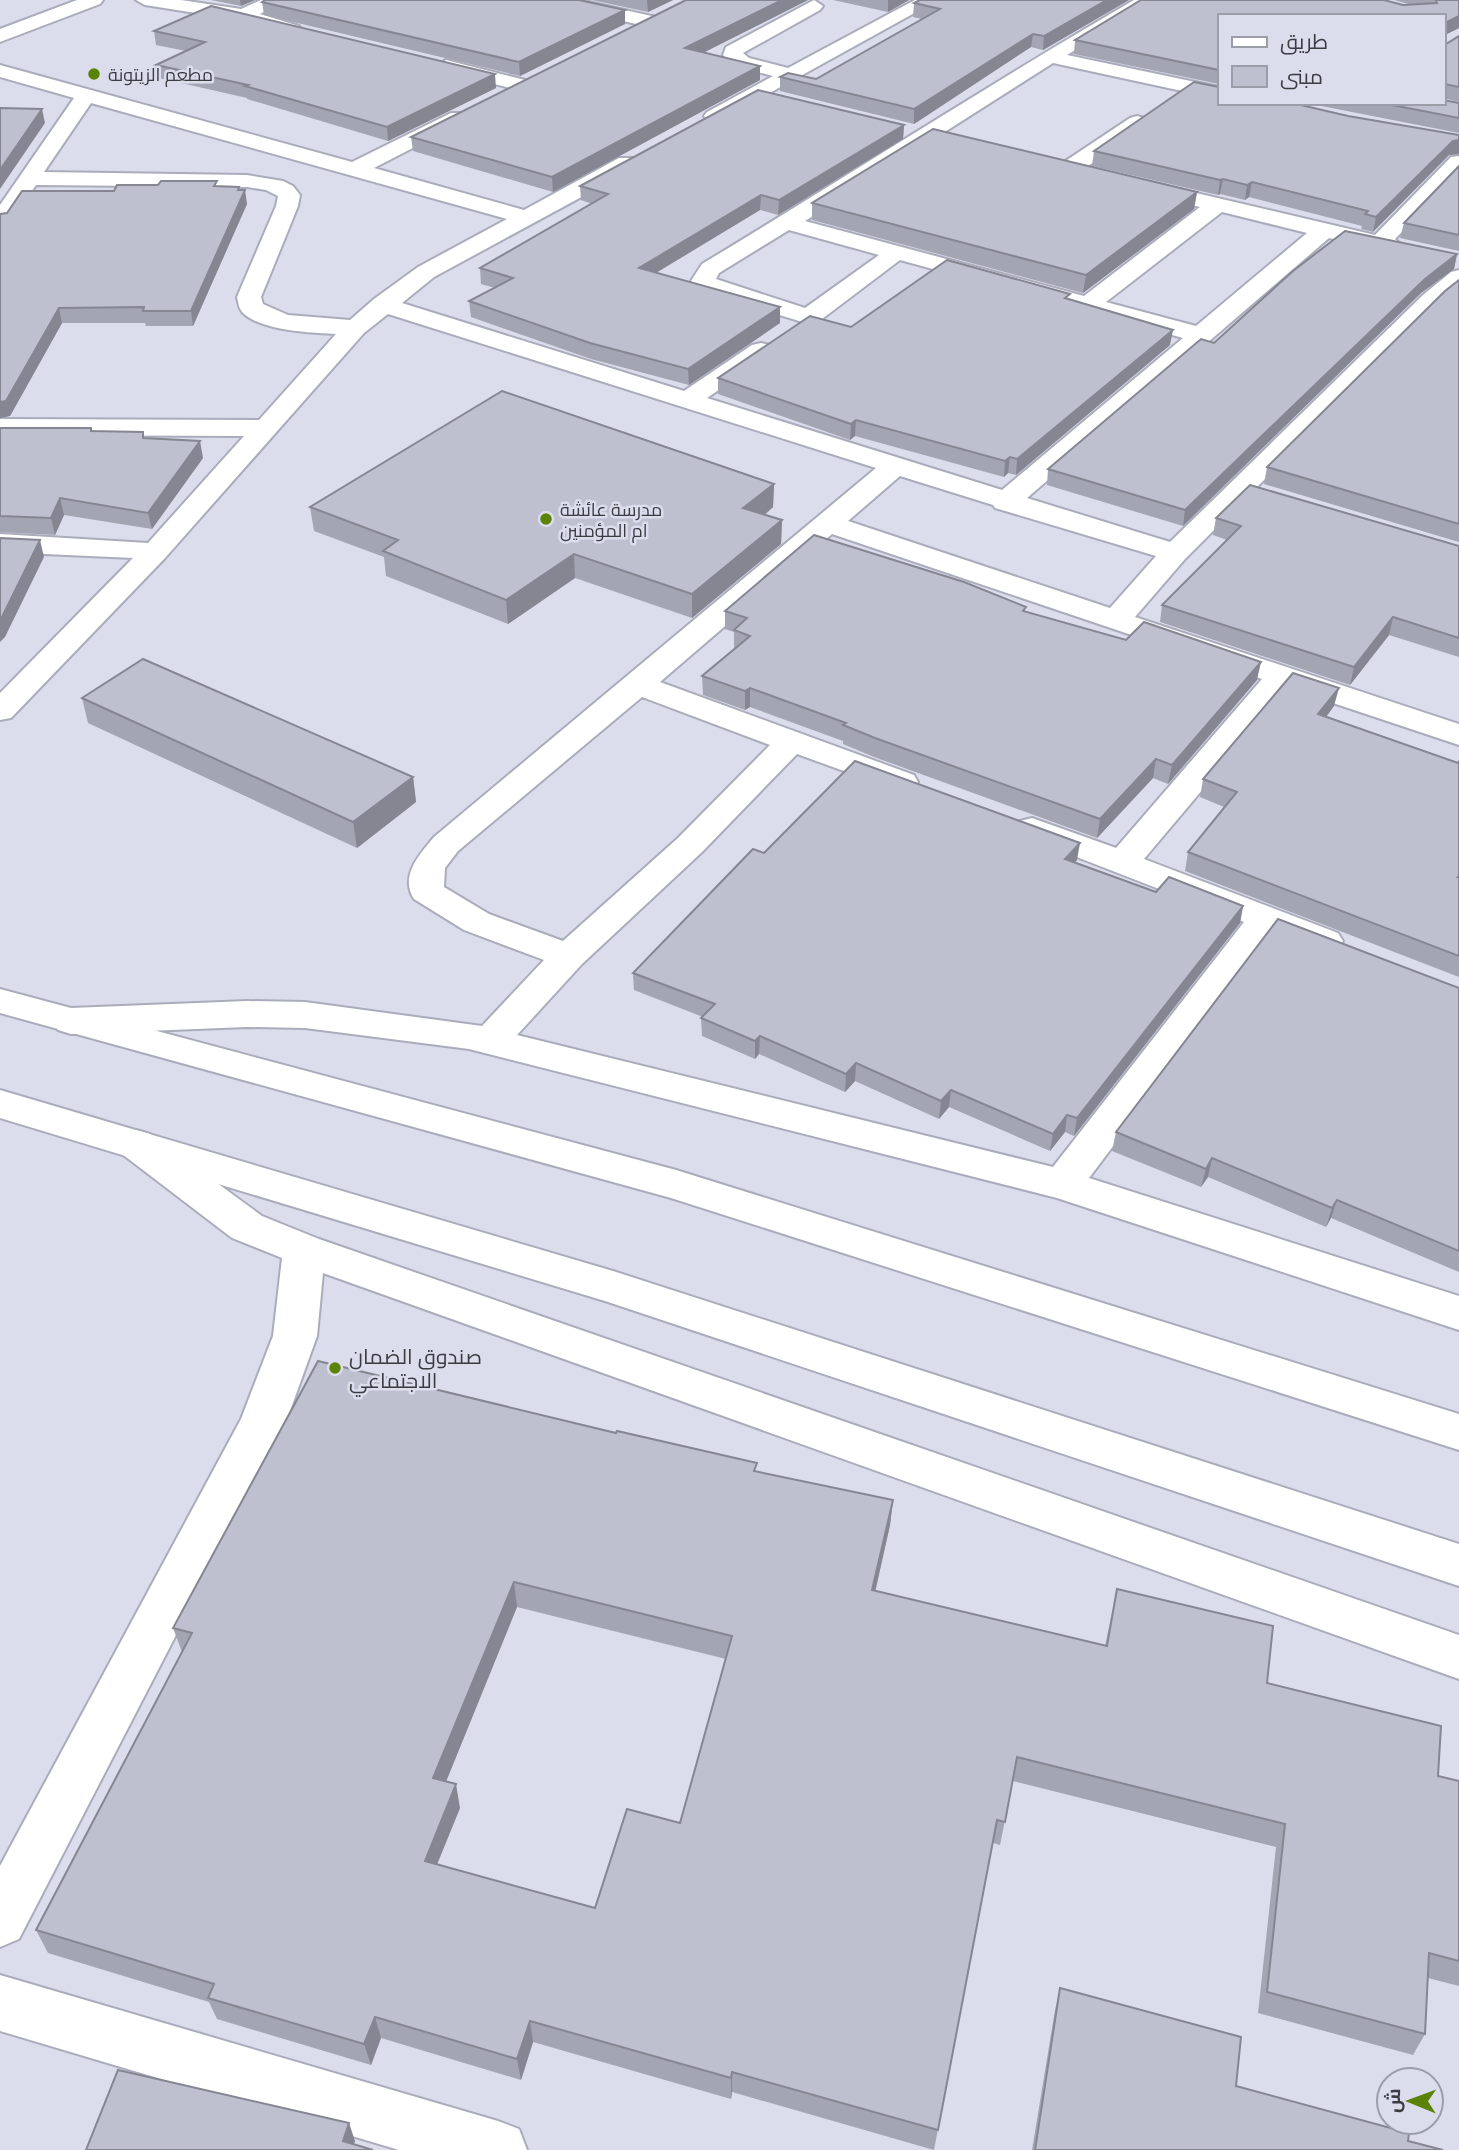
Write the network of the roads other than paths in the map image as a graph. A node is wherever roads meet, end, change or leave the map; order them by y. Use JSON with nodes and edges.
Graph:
{"nodes":[{"id":1,"x":94,"y":0,"type":"edge"},
{"id":2,"x":145,"y":0,"type":"edge"},
{"id":3,"x":276,"y":0,"type":"edge"},
{"id":4,"x":556,"y":0,"type":"edge"},
{"id":5,"x":785,"y":0,"type":"edge"},
{"id":6,"x":929,"y":0,"type":"edge"},
{"id":7,"x":1147,"y":0,"type":"edge"},
{"id":8,"x":671,"y":10,"type":"edge"},
{"id":9,"x":243,"y":15,"type":"junction"},
{"id":10,"x":863,"y":17,"type":"dead end"},
{"id":11,"x":649,"y":21,"type":"junction"},
{"id":12,"x":888,"y":22,"type":"junction"},
{"id":13,"x":626,"y":32,"type":"edge"},
{"id":14,"x":314,"y":35,"type":"edge"},
{"id":15,"x":0,"y":36,"type":"edge"},
{"id":16,"x":1051,"y":57,"type":"junction"},
{"id":17,"x":431,"y":63,"type":"edge"},
{"id":18,"x":0,"y":71,"type":"edge"},
{"id":19,"x":790,"y":75,"type":"junction"},
{"id":20,"x":1188,"y":86,"type":"junction"},
{"id":21,"x":1218,"y":93,"type":"edge"},
{"id":22,"x":87,"y":94,"type":"junction"},
{"id":23,"x":755,"y":94,"type":"junction"},
{"id":24,"x":499,"y":97,"type":"edge"},
{"id":25,"x":782,"y":100,"type":"edge"},
{"id":26,"x":475,"y":109,"type":"edge"},
{"id":27,"x":48,"y":114,"type":"dead end"},
{"id":28,"x":72,"y":114,"type":"junction"},
{"id":29,"x":695,"y":126,"type":"edge"},
{"id":30,"x":904,"y":128,"type":"edge"},
{"id":31,"x":930,"y":134,"type":"junction"},
{"id":32,"x":956,"y":141,"type":"edge"},
{"id":33,"x":647,"y":152,"type":"edge"},
{"id":34,"x":1044,"y":162,"type":"edge"},
{"id":35,"x":1459,"y":162,"type":"edge"},
{"id":36,"x":357,"y":169,"type":"junction"},
{"id":37,"x":1069,"y":169,"type":"junction"},
{"id":38,"x":1096,"y":175,"type":"edge"},
{"id":39,"x":29,"y":178,"type":"junction"},
{"id":40,"x":1123,"y":182,"type":"edge"},
{"id":41,"x":1216,"y":206,"type":"junction"},
{"id":42,"x":526,"y":217,"type":"junction"},
{"id":43,"x":0,"y":221,"type":"edge"},
{"id":44,"x":785,"y":222,"type":"junction"},
{"id":45,"x":1323,"y":231,"type":"junction"},
{"id":46,"x":1379,"y":243,"type":"junction"},
{"id":47,"x":1406,"y":249,"type":"edge"},
{"id":48,"x":897,"y":252,"type":"junction"},
{"id":49,"x":1455,"y":265,"type":"edge"},
{"id":50,"x":1431,"y":300,"type":"junction"},
{"id":51,"x":382,"y":304,"type":"junction"},
{"id":52,"x":1088,"y":304,"type":"junction"},
{"id":53,"x":1459,"y":306,"type":"edge"},
{"id":54,"x":809,"y":317,"type":"junction"},
{"id":55,"x":355,"y":328,"type":"junction"},
{"id":56,"x":1201,"y":335,"type":"junction"},
{"id":57,"x":687,"y":400,"type":"junction"},
{"id":58,"x":0,"y":427,"type":"edge"},
{"id":59,"x":266,"y":428,"type":"junction"},
{"id":60,"x":895,"y":466,"type":"junction"},
{"id":61,"x":1005,"y":502,"type":"junction"},
{"id":62,"x":828,"y":523,"type":"junction"},
{"id":63,"x":0,"y":543,"type":"edge"},
{"id":64,"x":155,"y":552,"type":"junction"},
{"id":65,"x":1175,"y":553,"type":"junction"},
{"id":66,"x":1116,"y":620,"type":"junction"},
{"id":67,"x":1283,"y":674,"type":"junction"},
{"id":68,"x":638,"y":685,"type":"junction"},
{"id":69,"x":0,"y":711,"type":"edge"},
{"id":70,"x":1459,"y":735,"type":"edge"},
{"id":71,"x":791,"y":742,"type":"junction"},
{"id":72,"x":932,"y":792,"type":"edge"},
{"id":73,"x":1008,"y":820,"type":"edge"},
{"id":74,"x":1124,"y":862,"type":"junction"},
{"id":75,"x":1266,"y":918,"type":"junction"},
{"id":76,"x":1356,"y":954,"type":"edge"},
{"id":77,"x":569,"y":956,"type":"junction"},
{"id":78,"x":0,"y":1001,"type":"edge"},
{"id":79,"x":71,"y":1021,"type":"junction"},
{"id":80,"x":489,"y":1042,"type":"junction"},
{"id":81,"x":0,"y":1104,"type":"edge"},
{"id":82,"x":135,"y":1144,"type":"junction"},
{"id":83,"x":1062,"y":1185,"type":"junction"},
{"id":84,"x":304,"y":1250,"type":"junction"},
{"id":85,"x":1459,"y":1313,"type":"edge"},
{"id":86,"x":1459,"y":1432,"type":"edge"},
{"id":87,"x":1459,"y":1565,"type":"edge"},
{"id":88,"x":1459,"y":1657,"type":"edge"},
{"id":89,"x":0,"y":1920,"type":"edge"},
{"id":90,"x":0,"y":2003,"type":"edge"},
{"id":91,"x":498,"y":2150,"type":"edge"}],
"edges":[{"from":1,"to":15,"type":"street"},
{"from":2,"to":9,"type":"street"},
{"from":3,"to":9,"type":"street"},
{"from":4,"to":11,"type":"street"},
{"from":5,"to":19,"type":"street"},
{"from":6,"to":12,"type":"street"},
{"from":7,"to":16,"type":"street"},
{"from":8,"to":11,"type":"street"},
{"from":9,"to":14,"type":"street"},
{"from":10,"to":12,"type":"street"},
{"from":11,"to":13,"type":"street"},
{"from":12,"to":19,"type":"street"},
{"from":16,"to":20,"type":"street"},
{"from":16,"to":31,"type":"street"},
{"from":17,"to":24,"type":"street"},
{"from":18,"to":22,"type":"street"},
{"from":19,"to":23,"type":"street"},
{"from":20,"to":21,"type":"street"},
{"from":20,"to":37,"type":"street"},
{"from":22,"to":28,"type":"street"},
{"from":22,"to":36,"type":"street"},
{"from":23,"to":25,"type":"street"},
{"from":23,"to":29,"type":"street"},
{"from":26,"to":36,"type":"street"},
{"from":27,"to":28,"type":"street"},
{"from":28,"to":39,"type":"street"},
{"from":30,"to":31,"type":"street"},
{"from":31,"to":32,"type":"street"},
{"from":31,"to":44,"type":"street"},
{"from":33,"to":42,"type":"street"},
{"from":34,"to":37,"type":"street"},
{"from":35,"to":46,"type":"street"},
{"from":36,"to":42,"type":"street"},
{"from":37,"to":38,"type":"street"},
{"from":39,"to":43,"type":"street"},
{"from":39,"to":55,"type":"street"},
{"from":40,"to":41,"type":"street"},
{"from":41,"to":45,"type":"street"},
{"from":41,"to":52,"type":"street"},
{"from":42,"to":51,"type":"street"},
{"from":44,"to":48,"type":"street"},
{"from":44,"to":54,"type":"street"},
{"from":45,"to":46,"type":"street"},
{"from":45,"to":56,"type":"street"},
{"from":46,"to":47,"type":"street"},
{"from":48,"to":52,"type":"street"},
{"from":48,"to":54,"type":"street"},
{"from":49,"to":50,"type":"street"},
{"from":50,"to":53,"type":"street"},
{"from":50,"to":65,"type":"street"},
{"from":51,"to":55,"type":"street"},
{"from":51,"to":57,"type":"street"},
{"from":52,"to":56,"type":"street"},
{"from":54,"to":57,"type":"street"},
{"from":55,"to":59,"type":"street"},
{"from":56,"to":61,"type":"street"},
{"from":57,"to":60,"type":"street"},
{"from":58,"to":59,"type":"street"},
{"from":59,"to":64,"type":"street"},
{"from":60,"to":61,"type":"street"},
{"from":60,"to":62,"type":"street"},
{"from":61,"to":65,"type":"street"},
{"from":62,"to":66,"type":"street"},
{"from":62,"to":68,"type":"street"},
{"from":63,"to":64,"type":"street"},
{"from":64,"to":69,"type":"street"},
{"from":65,"to":66,"type":"street"},
{"from":66,"to":67,"type":"street"},
{"from":67,"to":70,"type":"street"},
{"from":67,"to":74,"type":"street"},
{"from":68,"to":71,"type":"street"},
{"from":68,"to":77,"type":"street"},
{"from":71,"to":72,"type":"street"},
{"from":71,"to":77,"type":"street"},
{"from":73,"to":74,"type":"street"},
{"from":74,"to":75,"type":"street"},
{"from":75,"to":76,"type":"street"},
{"from":75,"to":83,"type":"street"},
{"from":77,"to":80,"type":"street"},
{"from":78,"to":79,"type":"street"},
{"from":79,"to":80,"type":"street"},
{"from":79,"to":86,"type":"street"},
{"from":80,"to":83,"type":"street"},
{"from":81,"to":82,"type":"street"},
{"from":82,"to":84,"type":"street"},
{"from":82,"to":87,"type":"street"},
{"from":83,"to":85,"type":"street"},
{"from":84,"to":88,"type":"street"},
{"from":84,"to":89,"type":"street"},
{"from":90,"to":91,"type":"street"}]}
